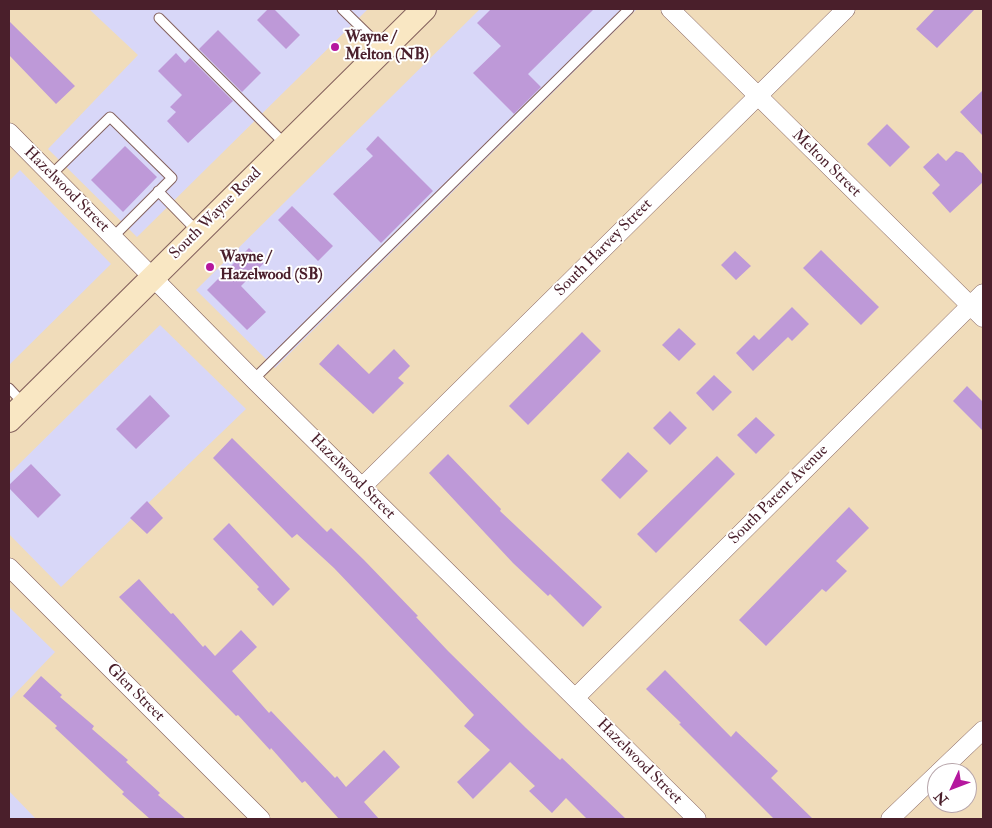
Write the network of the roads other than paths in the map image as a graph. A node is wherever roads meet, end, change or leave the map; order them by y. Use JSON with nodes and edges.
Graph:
{"nodes":[{"id":1,"x":342,"y":9,"type":"edge"},
{"id":2,"x":424,"y":9,"type":"edge"},
{"id":3,"x":629,"y":9,"type":"edge"},
{"id":4,"x":670,"y":9,"type":"edge"},
{"id":5,"x":846,"y":9,"type":"edge"},
{"id":6,"x":159,"y":18,"type":"dead end"},
{"id":7,"x":383,"y":49,"type":"junction"},
{"id":8,"x":757,"y":96,"type":"junction"},
{"id":9,"x":9,"y":132,"type":"edge"},
{"id":10,"x":286,"y":145,"type":"junction"},
{"id":11,"x":51,"y":175,"type":"junction"},
{"id":12,"x":158,"y":191,"type":"junction"},
{"id":13,"x":198,"y":233,"type":"junction"},
{"id":14,"x":112,"y":238,"type":"junction"},
{"id":15,"x":152,"y":278,"type":"junction"},
{"id":16,"x":983,"y":293,"type":"edge"},
{"id":17,"x":971,"y":306,"type":"junction"},
{"id":18,"x":983,"y":318,"type":"edge"},
{"id":19,"x":253,"y":380,"type":"junction"},
{"id":20,"x":14,"y":404,"type":"edge"},
{"id":21,"x":362,"y":487,"type":"junction"},
{"id":22,"x":9,"y":568,"type":"edge"},
{"id":23,"x":575,"y":698,"type":"junction"},
{"id":24,"x":983,"y":730,"type":"edge"},
{"id":25,"x":949,"y":763,"type":"edge"},
{"id":26,"x":927,"y":784,"type":"edge"},
{"id":27,"x":261,"y":819,"type":"edge"},
{"id":28,"x":697,"y":819,"type":"edge"},
{"id":29,"x":890,"y":819,"type":"edge"}],
"edges":[{"from":1,"to":7,"type":"lane"},
{"from":2,"to":7,"type":"main road","name":"South Wayne Road"},
{"from":3,"to":19,"type":"lane"},
{"from":4,"to":8,"type":"street","name":"Melton Street"},
{"from":5,"to":8,"type":"street","name":"South Harvey Street"},
{"from":6,"to":10,"type":"lane"},
{"from":7,"to":10,"type":"main road","name":"South Wayne Road"},
{"from":8,"to":17,"type":"street","name":"Melton Street"},
{"from":8,"to":21,"type":"street","name":"South Harvey Street"},
{"from":9,"to":11,"type":"street","name":"Hazelwood Street"},
{"from":10,"to":13,"type":"main road","name":"South Wayne Road"},
{"from":11,"to":12,"type":"lane"},
{"from":11,"to":14,"type":"street","name":"Hazelwood Street"},
{"from":12,"to":13,"type":"lane"},
{"from":12,"to":14,"type":"lane"},
{"from":13,"to":15,"type":"main road","name":"South Wayne Road"},
{"from":14,"to":15,"type":"street","name":"Hazelwood Street"},
{"from":15,"to":19,"type":"street","name":"Hazelwood Street"},
{"from":15,"to":20,"type":"main road","name":"South Wayne Road"},
{"from":16,"to":17,"type":"street","name":"South Parent Avenue"},
{"from":17,"to":18,"type":"street","name":"Melton Street"},
{"from":17,"to":23,"type":"street","name":"South Parent Avenue"},
{"from":19,"to":21,"type":"street","name":"Hazelwood Street"},
{"from":21,"to":23,"type":"street","name":"Hazelwood Street"},
{"from":22,"to":27,"type":"street","name":"Glen Street"},
{"from":23,"to":28,"type":"street","name":"Hazelwood Street"},
{"from":24,"to":25,"type":"street"},
{"from":26,"to":29,"type":"street"}]}
